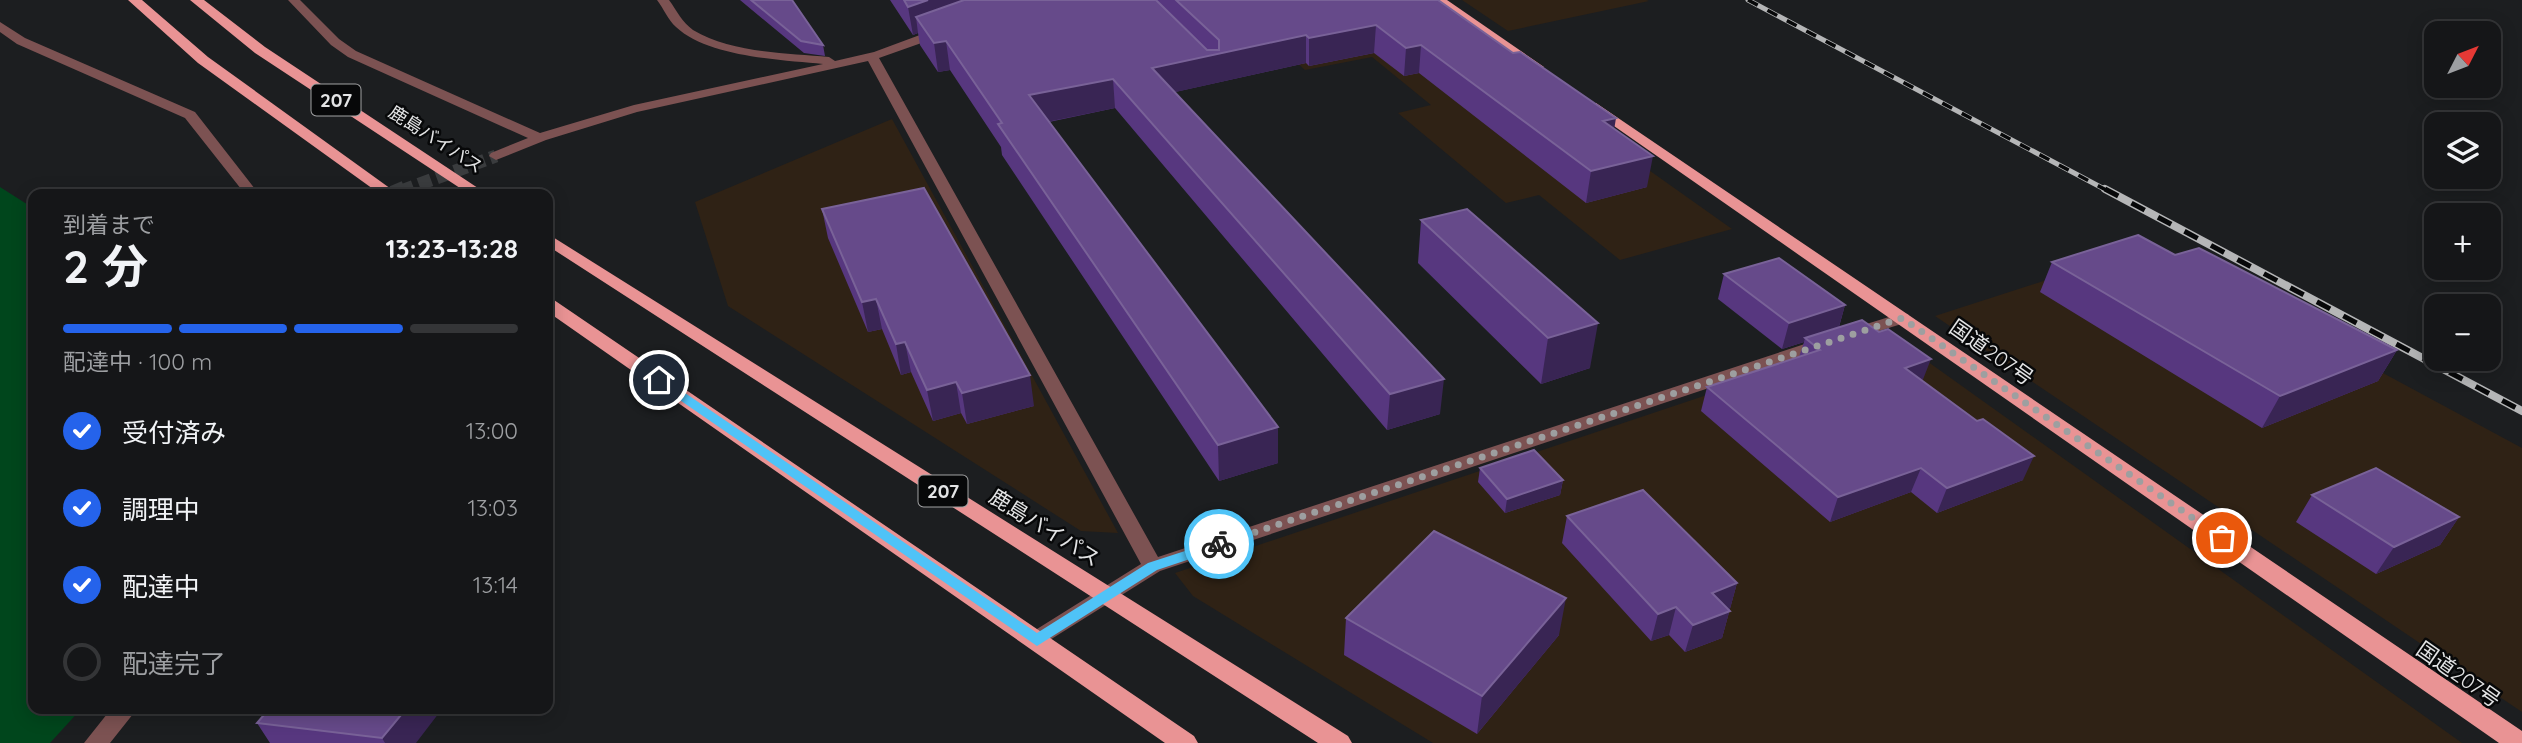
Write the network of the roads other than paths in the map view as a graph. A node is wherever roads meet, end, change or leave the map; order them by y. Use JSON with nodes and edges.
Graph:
{"nodes":[{"id":1,"x":134,"y":0,"type":"edge"},
{"id":2,"x":196,"y":0,"type":"edge"},
{"id":3,"x":294,"y":0,"type":"edge"},
{"id":4,"x":663,"y":0,"type":"edge"},
{"id":5,"x":1439,"y":0,"type":"edge"},
{"id":6,"x":0,"y":26,"type":"edge"},
{"id":7,"x":957,"y":26,"type":"edge"},
{"id":8,"x":872,"y":56,"type":"junction"},
{"id":9,"x":842,"y":63,"type":"junction"},
{"id":10,"x":1550,"y":76,"type":"edge"},
{"id":11,"x":1584,"y":99,"type":"edge"},
{"id":12,"x":537,"y":137,"type":"junction"},
{"id":13,"x":496,"y":156,"type":"tunnel mouth"},
{"id":14,"x":248,"y":189,"type":"edge"},
{"id":15,"x":383,"y":189,"type":"edge"},
{"id":16,"x":471,"y":189,"type":"edge"},
{"id":17,"x":553,"y":242,"type":"edge"},
{"id":18,"x":553,"y":307,"type":"edge"},
{"id":19,"x":1902,"y":318,"type":"junction"},
{"id":20,"x":1153,"y":566,"type":"junction"},
{"id":21,"x":1108,"y":596,"type":"junction"},
{"id":22,"x":1037,"y":640,"type":"junction"},
{"id":23,"x":121,"y":714,"type":"edge"},
{"id":24,"x":96,"y":743,"type":"edge"},
{"id":25,"x":1185,"y":743,"type":"edge"},
{"id":26,"x":1339,"y":743,"type":"edge"},
{"id":27,"x":2519,"y":743,"type":"edge"}],
"edges":[{"from":1,"to":15,"type":"highway","number":"207"},
{"from":2,"to":16,"type":"highway","name":"鹿島バイパス","number":"207"},
{"from":3,"to":12,"type":"street"},
{"from":4,"to":9,"type":"street"},
{"from":5,"to":10,"type":"highway"},
{"from":6,"to":14,"type":"street"},
{"from":7,"to":8,"type":"street"},
{"from":8,"to":9,"type":"street"},
{"from":8,"to":20,"type":"street"},
{"from":9,"to":12,"type":"street"},
{"from":11,"to":19,"type":"highway","name":"国道207号"},
{"from":12,"to":13,"type":"street"},
{"from":17,"to":21,"type":"highway","name":"鹿島バイパス","number":"207"},
{"from":18,"to":22,"type":"highway"},
{"from":19,"to":20,"type":"street"},
{"from":19,"to":27,"type":"highway","name":"国道207号"},
{"from":20,"to":21,"type":"street"},
{"from":21,"to":22,"type":"street"},
{"from":21,"to":26,"type":"highway","name":"鹿島バイパス","number":"207"},
{"from":22,"to":25,"type":"highway"},
{"from":23,"to":24,"type":"street"}]}
